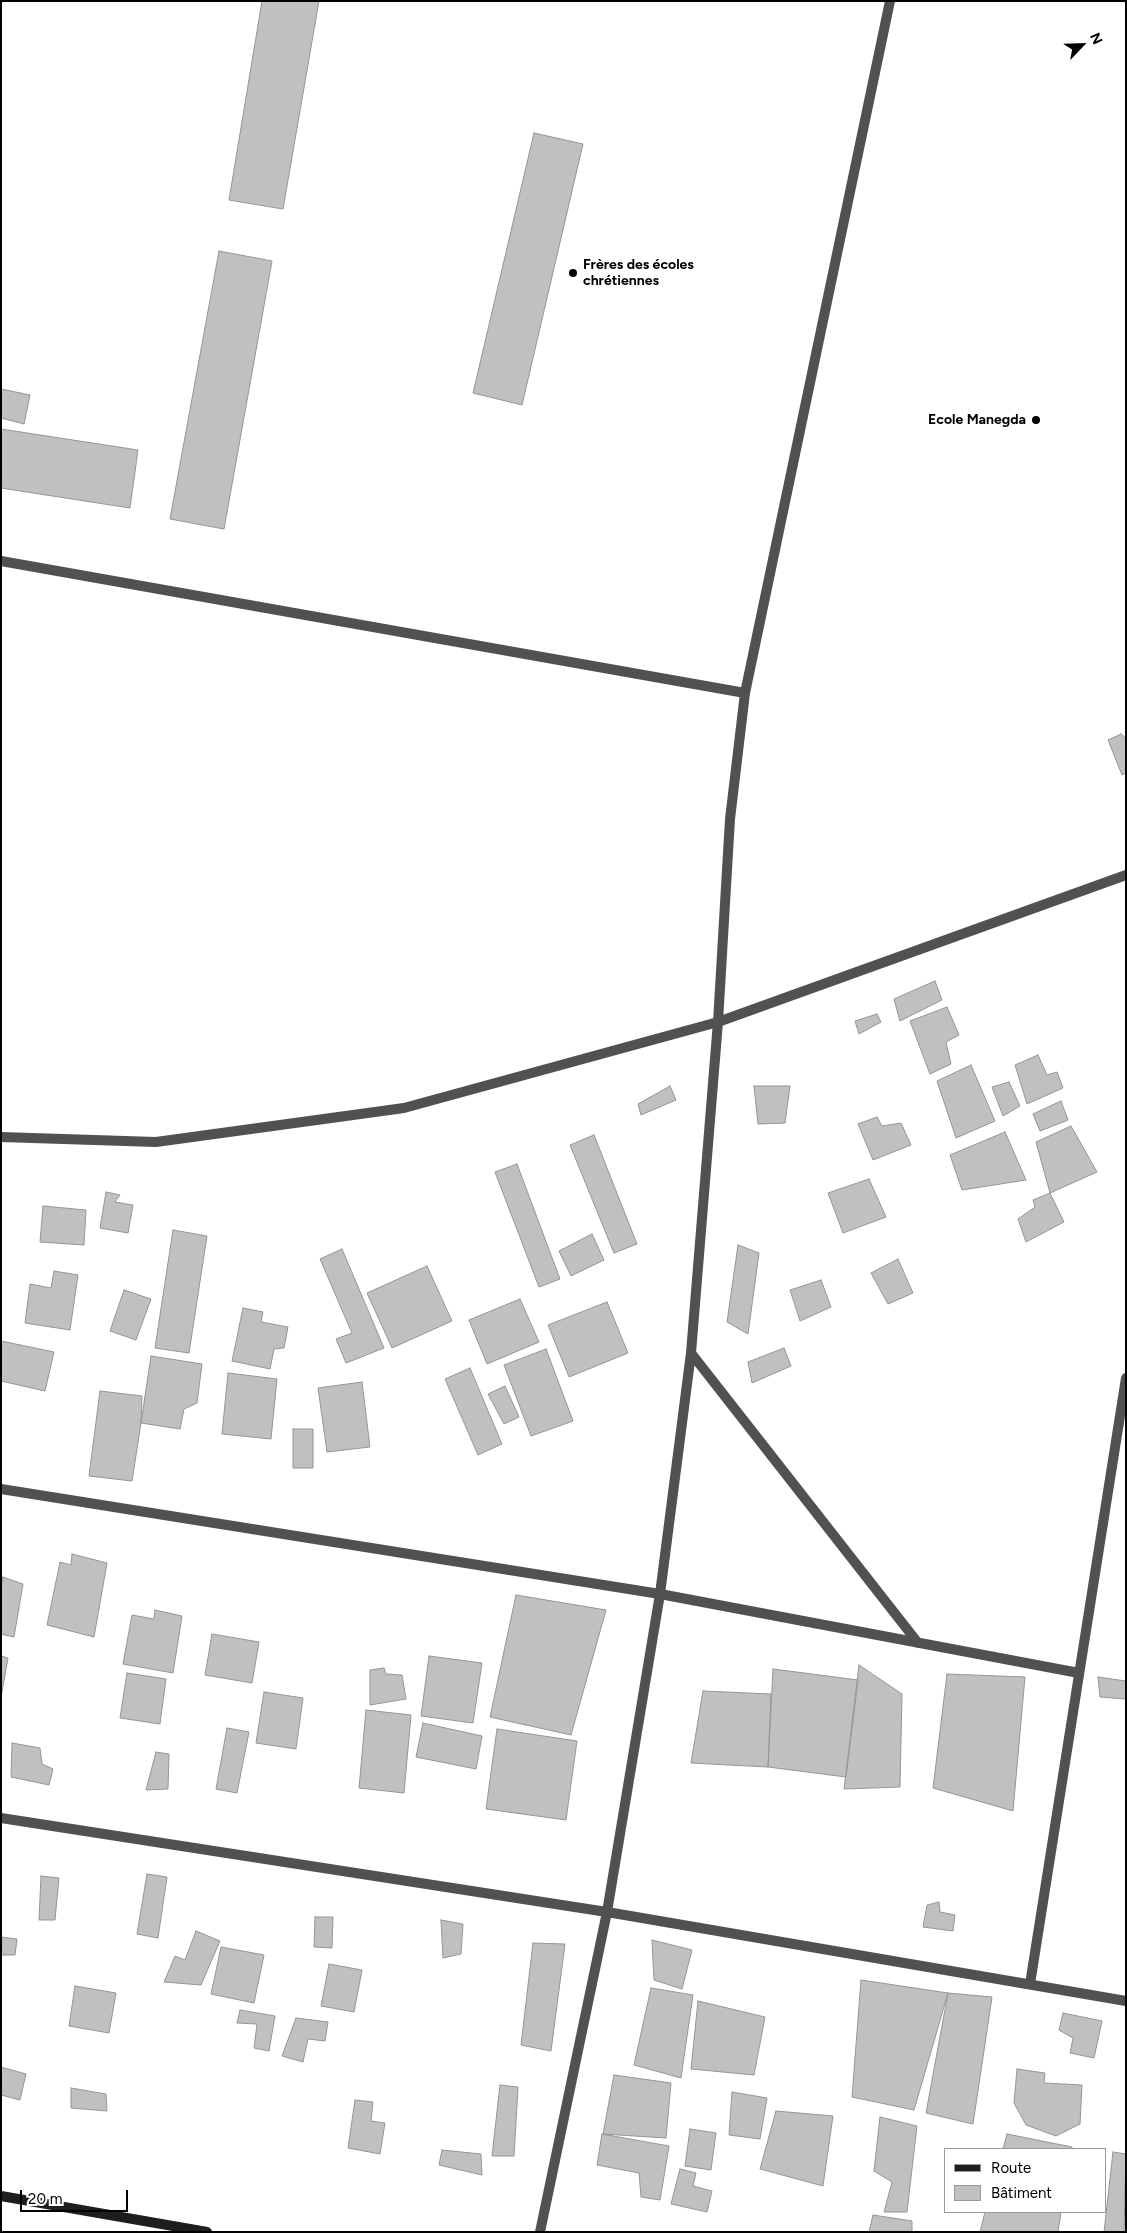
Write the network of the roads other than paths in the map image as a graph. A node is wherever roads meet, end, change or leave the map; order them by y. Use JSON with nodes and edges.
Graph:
{"nodes":[{"id":1,"x":890,"y":1,"type":"edge"},
{"id":2,"x":1,"y":561,"type":"edge"},
{"id":3,"x":745,"y":693,"type":"junction"},
{"id":4,"x":1126,"y":875,"type":"edge"},
{"id":5,"x":718,"y":1022,"type":"junction"},
{"id":6,"x":1,"y":1137,"type":"edge"},
{"id":7,"x":691,"y":1353,"type":"junction"},
{"id":8,"x":1126,"y":1378,"type":"edge"},
{"id":9,"x":1,"y":1489,"type":"edge"},
{"id":10,"x":660,"y":1594,"type":"junction"},
{"id":11,"x":918,"y":1643,"type":"junction"},
{"id":12,"x":1079,"y":1673,"type":"junction"},
{"id":13,"x":1,"y":1818,"type":"edge"},
{"id":14,"x":607,"y":1912,"type":"junction"},
{"id":15,"x":1030,"y":1984,"type":"junction"},
{"id":16,"x":1126,"y":2001,"type":"edge"},
{"id":17,"x":1,"y":2196,"type":"edge"},
{"id":18,"x":207,"y":2232,"type":"edge"},
{"id":19,"x":540,"y":2232,"type":"edge"}],
"edges":[{"from":1,"to":3,"type":"street"},
{"from":2,"to":3,"type":"street"},
{"from":3,"to":5,"type":"street"},
{"from":4,"to":5,"type":"street"},
{"from":5,"to":6,"type":"street"},
{"from":5,"to":7,"type":"street"},
{"from":7,"to":10,"type":"street"},
{"from":7,"to":11,"type":"street"},
{"from":8,"to":12,"type":"street"},
{"from":9,"to":10,"type":"street"},
{"from":10,"to":11,"type":"street"},
{"from":10,"to":14,"type":"street"},
{"from":11,"to":12,"type":"street"},
{"from":12,"to":15,"type":"street"},
{"from":13,"to":14,"type":"street"},
{"from":14,"to":15,"type":"street"},
{"from":14,"to":19,"type":"street"},
{"from":15,"to":16,"type":"street"},
{"from":17,"to":18,"type":"main road"}]}
